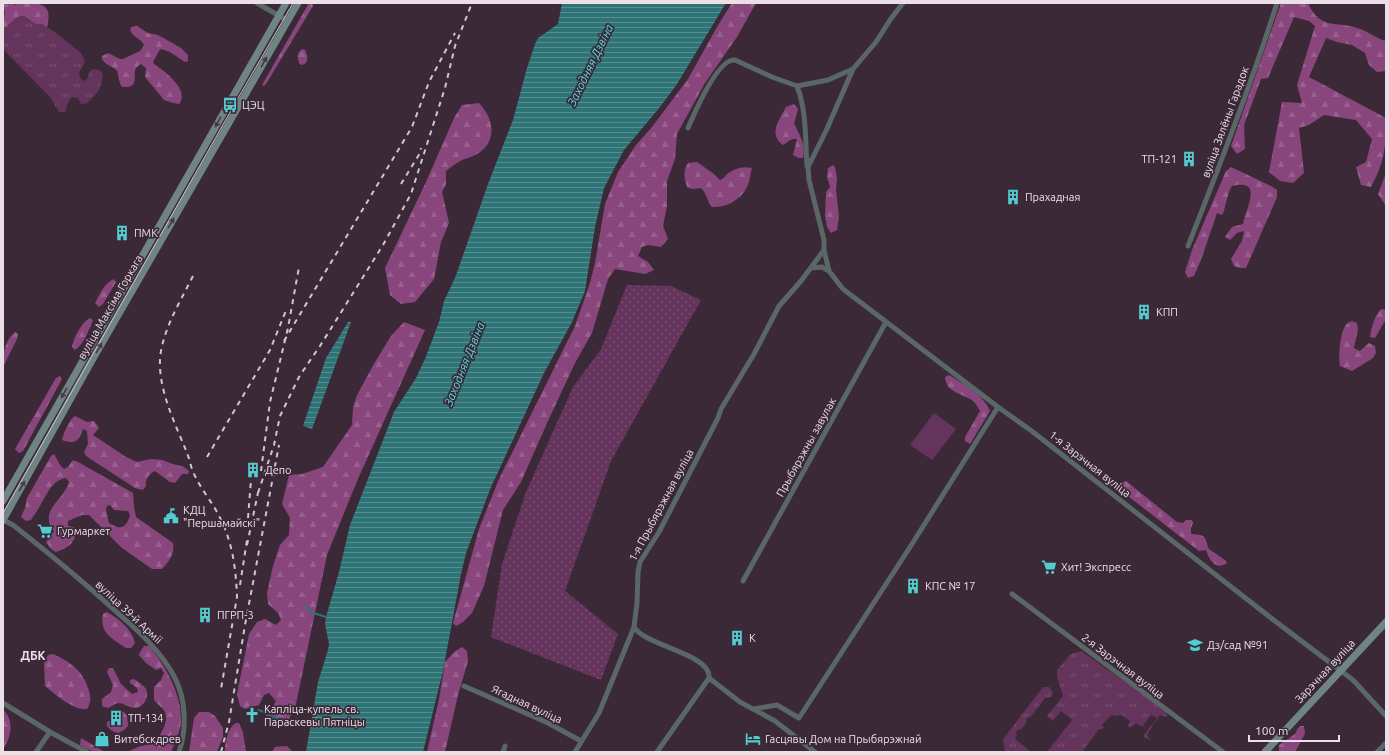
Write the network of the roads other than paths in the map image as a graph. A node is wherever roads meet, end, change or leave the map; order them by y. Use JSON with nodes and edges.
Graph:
{"nodes":[{"id":1,"x":257,"y":3,"type":"edge"},
{"id":2,"x":286,"y":3,"type":"edge"},
{"id":3,"x":298,"y":3,"type":"edge"},
{"id":4,"x":903,"y":3,"type":"edge"},
{"id":5,"x":1277,"y":3,"type":"edge"},
{"id":6,"x":279,"y":15,"type":"junction"},
{"id":7,"x":288,"y":21,"type":"junction"},
{"id":8,"x":853,"y":69,"type":"junction"},
{"id":9,"x":244,"y":76,"type":"junction"},
{"id":10,"x":253,"y":82,"type":"junction"},
{"id":11,"x":797,"y":86,"type":"junction"},
{"id":12,"x":688,"y":128,"type":"dead end"},
{"id":13,"x":808,"y":167,"type":"junction"},
{"id":14,"x":1188,"y":246,"type":"dead end"},
{"id":15,"x":824,"y":250,"type":"junction"},
{"id":16,"x":811,"y":268,"type":"junction"},
{"id":17,"x":829,"y":271,"type":"junction"},
{"id":18,"x":886,"y":322,"type":"junction"},
{"id":19,"x":83,"y":360,"type":"junction"},
{"id":20,"x":90,"y":364,"type":"junction"},
{"id":21,"x":998,"y":407,"type":"junction"},
{"id":22,"x":40,"y":436,"type":"junction"},
{"id":23,"x":47,"y":440,"type":"junction"},
{"id":24,"x":3,"y":500,"type":"edge"},
{"id":25,"x":3,"y":520,"type":"edge"},
{"id":26,"x":743,"y":581,"type":"dead end"},
{"id":27,"x":1012,"y":594,"type":"dead end"},
{"id":28,"x":1386,"y":622,"type":"edge"},
{"id":29,"x":634,"y":627,"type":"junction"},
{"id":30,"x":1340,"y":670,"type":"junction"},
{"id":31,"x":708,"y":678,"type":"junction"},
{"id":32,"x":464,"y":686,"type":"dead end"},
{"id":33,"x":3,"y":702,"type":"edge"},
{"id":34,"x":753,"y":709,"type":"junction"},
{"id":35,"x":1386,"y":716,"type":"edge"},
{"id":36,"x":50,"y":732,"type":"junction"},
{"id":37,"x":581,"y":742,"type":"junction"},
{"id":38,"x":1386,"y":743,"type":"edge"},
{"id":39,"x":504,"y":746,"type":"dead end"},
{"id":40,"x":36,"y":752,"type":"edge"},
{"id":41,"x":87,"y":752,"type":"edge"},
{"id":42,"x":179,"y":752,"type":"edge"},
{"id":43,"x":503,"y":752,"type":"edge"},
{"id":44,"x":575,"y":752,"type":"edge"},
{"id":45,"x":657,"y":752,"type":"edge"},
{"id":46,"x":815,"y":752,"type":"edge"},
{"id":47,"x":1222,"y":752,"type":"edge"},
{"id":48,"x":1265,"y":752,"type":"edge"},
{"id":49,"x":1378,"y":752,"type":"edge"}],
"edges":[{"from":1,"to":6,"type":"street"},
{"from":2,"to":6,"type":"main road","name":"вуліца Максіма Горкага"},
{"from":3,"to":7,"type":"main road","name":"вуліца Максіма Горкага"},
{"from":4,"to":8,"type":"street"},
{"from":5,"to":14,"type":"street","name":"вуліца Зялёны Гарадок"},
{"from":6,"to":7,"type":"street"},
{"from":6,"to":9,"type":"main road","name":"вуліца Максіма Горкага"},
{"from":10,"to":7,"type":"main road","name":"вуліца Максіма Горкага","one_way":true},
{"from":8,"to":11,"type":"street"},
{"from":8,"to":13,"type":"street"},
{"from":9,"to":10,"type":"street"},
{"from":9,"to":19,"type":"main road","name":"вуліца Максіма Горкага","one_way":true},
{"from":20,"to":10,"type":"main road","name":"вуліца Максіма Горкага","one_way":true},
{"from":11,"to":12,"type":"street"},
{"from":11,"to":13,"type":"street","name":"1-я Зарэчная вуліца"},
{"from":13,"to":15,"type":"street","name":"1-я Зарэчная вуліца"},
{"from":15,"to":16,"type":"street","name":"1-я Прыбярэжная вуліца"},
{"from":15,"to":17,"type":"street","name":"1-я Зарэчная вуліца"},
{"from":16,"to":17,"type":"street"},
{"from":16,"to":29,"type":"street","name":"1-я Прыбярэжная вуліца"},
{"from":17,"to":18,"type":"street","name":"1-я Зарэчная вуліца"},
{"from":18,"to":21,"type":"street","name":"1-я Зарэчная вуліца"},
{"from":18,"to":26,"type":"street","name":"Прыбярэжны завулак"},
{"from":19,"to":20,"type":"street"},
{"from":19,"to":22,"type":"main road","name":"вуліца Максіма Горкага","one_way":true},
{"from":20,"to":23,"type":"main road","name":"вуліца Максіма Горкага"},
{"from":21,"to":30,"type":"street","name":"1-я Зарэчная вуліца"},
{"from":21,"to":34,"type":"street"},
{"from":22,"to":23,"type":"street"},
{"from":22,"to":24,"type":"main road","name":"вуліца Максіма Горкага"},
{"from":25,"to":23,"type":"main road","name":"вуліца Максіма Горкага","one_way":true},
{"from":25,"to":42,"type":"street","name":"вуліца 39-й Арміі"},
{"from":27,"to":47,"type":"street","name":"2-я Зарэчная вуліца"},
{"from":28,"to":30,"type":"main road","name":"Зарэчная вуліца"},
{"from":29,"to":31,"type":"street"},
{"from":29,"to":37,"type":"street","name":"1-я Прыбярэжная вуліца"},
{"from":30,"to":35,"type":"street","name":"1-я Зарэчная вуліца"},
{"from":30,"to":48,"type":"main road","name":"Зарэчная вуліца"},
{"from":31,"to":34,"type":"street"},
{"from":31,"to":45,"type":"street"},
{"from":32,"to":37,"type":"street","name":"Ягадная вуліца"},
{"from":33,"to":36,"type":"street"},
{"from":34,"to":46,"type":"street"},
{"from":36,"to":40,"type":"street"},
{"from":36,"to":41,"type":"street"},
{"from":37,"to":44,"type":"street","name":"1-я Прыбярэжная вуліца"},
{"from":38,"to":49,"type":"street"},
{"from":39,"to":43,"type":"street"}]}
